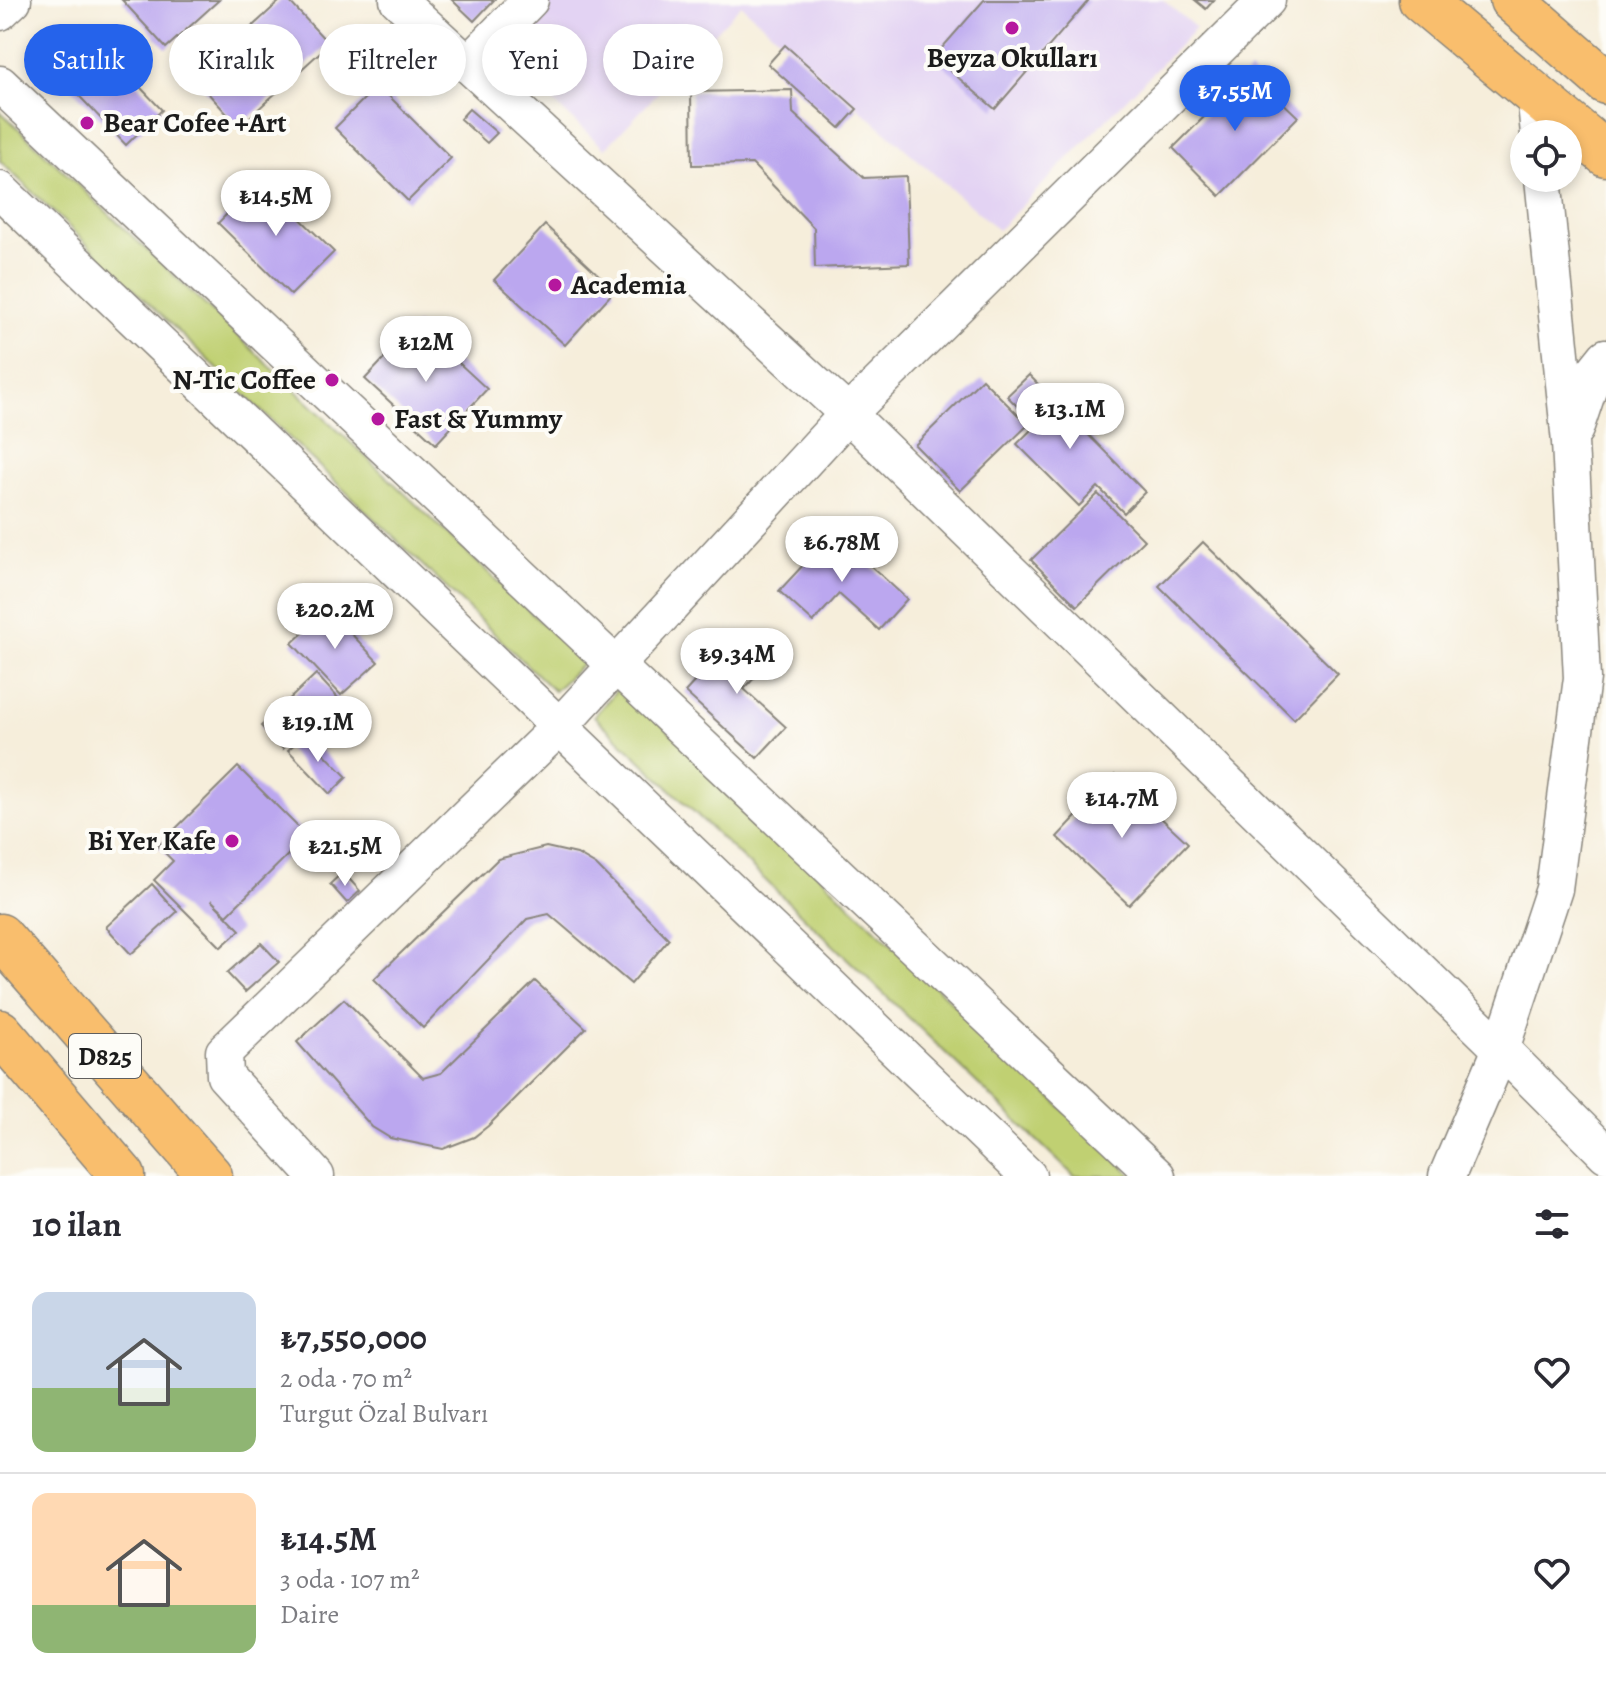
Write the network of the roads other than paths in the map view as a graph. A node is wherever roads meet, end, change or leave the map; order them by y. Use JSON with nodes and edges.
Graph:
{"nodes":[{"id":1,"x":13,"y":0,"type":"edge"},
{"id":2,"x":398,"y":0,"type":"edge"},
{"id":3,"x":530,"y":0,"type":"edge"},
{"id":4,"x":1267,"y":0,"type":"edge"},
{"id":5,"x":1421,"y":0,"type":"edge"},
{"id":6,"x":1520,"y":4,"type":"edge"},
{"id":7,"x":0,"y":12,"type":"edge"},
{"id":8,"x":468,"y":64,"type":"junction"},
{"id":9,"x":1606,"y":82,"type":"edge"},
{"id":10,"x":0,"y":84,"type":"edge"},
{"id":11,"x":1537,"y":114,"type":"edge"},
{"id":12,"x":1606,"y":154,"type":"edge"},
{"id":13,"x":0,"y":190,"type":"edge"},
{"id":14,"x":1544,"y":192,"type":"edge"},
{"id":15,"x":1606,"y":357,"type":"edge"},
{"id":16,"x":848,"y":414,"type":"junction"},
{"id":17,"x":1570,"y":442,"type":"junction"},
{"id":18,"x":617,"y":665,"type":"junction"},
{"id":19,"x":559,"y":727,"type":"junction"},
{"id":20,"x":0,"y":936,"type":"edge"},
{"id":21,"x":0,"y":1032,"type":"edge"},
{"id":22,"x":1501,"y":1049,"type":"junction"},
{"id":23,"x":1606,"y":1154,"type":"edge"},
{"id":24,"x":123,"y":1176,"type":"edge"},
{"id":25,"x":210,"y":1176,"type":"edge"},
{"id":26,"x":316,"y":1176,"type":"edge"},
{"id":27,"x":1028,"y":1176,"type":"edge"},
{"id":28,"x":1157,"y":1176,"type":"edge"},
{"id":29,"x":1447,"y":1176,"type":"edge"}],
"edges":[{"from":1,"to":7,"type":"street"},
{"from":2,"to":8,"type":"street"},
{"from":3,"to":8,"type":"street"},
{"from":4,"to":16,"type":"street"},
{"from":5,"to":11,"type":"main road"},
{"from":6,"to":9,"type":"main road"},
{"from":8,"to":16,"type":"street"},
{"from":10,"to":18,"type":"street"},
{"from":11,"to":12,"type":"main road"},
{"from":13,"to":19,"type":"street"},
{"from":14,"to":17,"type":"street"},
{"from":15,"to":17,"type":"street"},
{"from":16,"to":18,"type":"street"},
{"from":16,"to":22,"type":"street"},
{"from":17,"to":22,"type":"street"},
{"from":18,"to":19,"type":"street"},
{"from":18,"to":28,"type":"street"},
{"from":19,"to":26,"type":"street"},
{"from":19,"to":27,"type":"street"},
{"from":20,"to":25,"type":"main road","number":"D825"},
{"from":21,"to":24,"type":"main road","number":"D825"},
{"from":22,"to":23,"type":"street"},
{"from":22,"to":29,"type":"street"}]}
